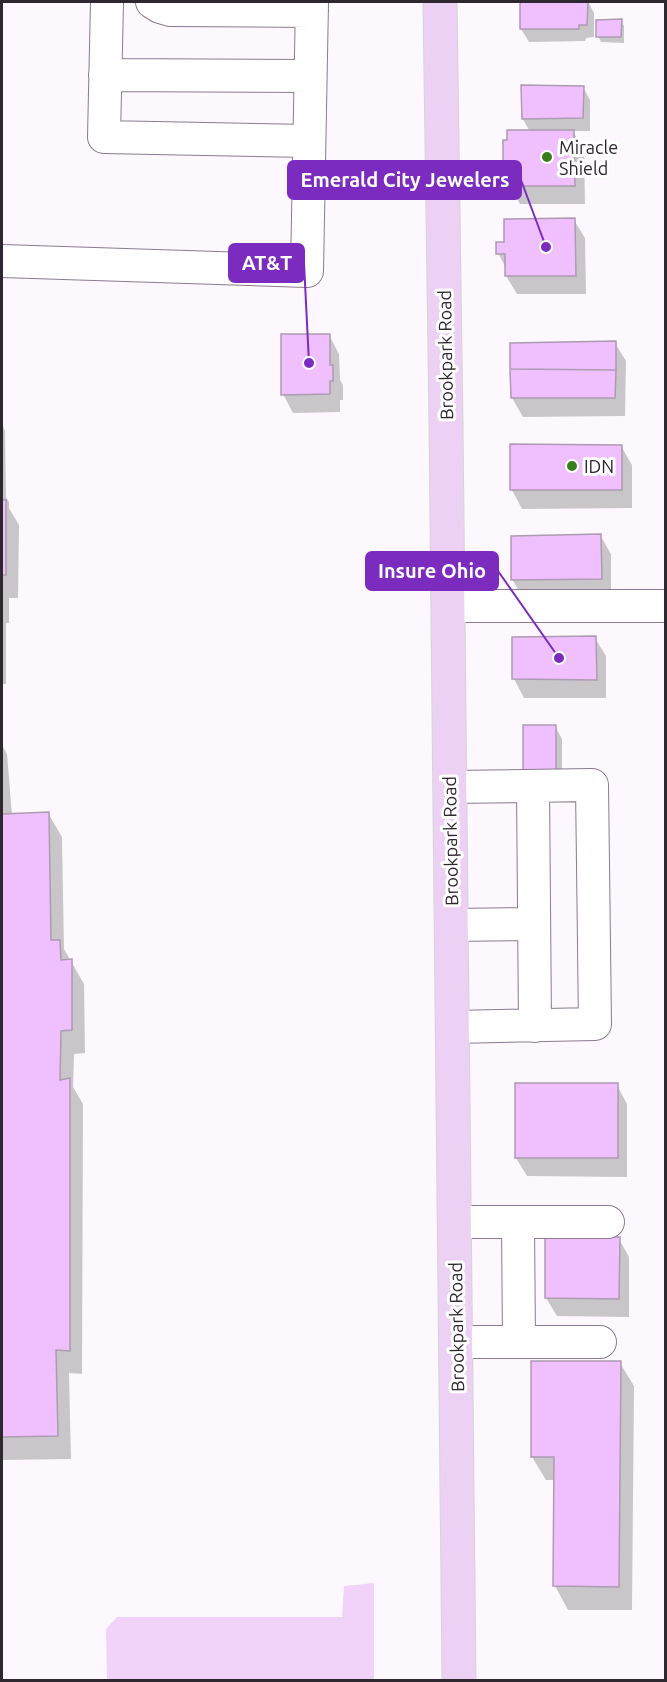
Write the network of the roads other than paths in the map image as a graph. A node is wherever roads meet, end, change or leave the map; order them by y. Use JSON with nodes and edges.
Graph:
{"nodes":[{"id":1,"x":107,"y":2,"type":"edge"},
{"id":2,"x":152,"y":2,"type":"edge"},
{"id":3,"x":440,"y":2,"type":"edge"},
{"id":4,"x":312,"y":6,"type":"edge"},
{"id":5,"x":105,"y":75,"type":"junction"},
{"id":6,"x":310,"y":76,"type":"junction"},
{"id":7,"x":309,"y":141,"type":"junction"},
{"id":8,"x":2,"y":261,"type":"edge"},
{"id":9,"x":448,"y":606,"type":"junction"},
{"id":10,"x":666,"y":606,"type":"edge"},
{"id":11,"x":533,"y":786,"type":"junction"},
{"id":12,"x":450,"y":787,"type":"junction"},
{"id":13,"x":534,"y":924,"type":"junction"},
{"id":14,"x":451,"y":925,"type":"junction"},
{"id":15,"x":535,"y":1026,"type":"junction"},
{"id":16,"x":453,"y":1027,"type":"junction"},
{"id":17,"x":455,"y":1222,"type":"junction"},
{"id":18,"x":518,"y":1222,"type":"junction"},
{"id":19,"x":609,"y":1222,"type":"dead end"},
{"id":20,"x":456,"y":1342,"type":"junction"},
{"id":21,"x":519,"y":1342,"type":"junction"},
{"id":22,"x":600,"y":1342,"type":"dead end"},
{"id":23,"x":459,"y":1680,"type":"edge"}],
"edges":[{"from":1,"to":5,"type":"street"},
{"from":2,"to":4,"type":"street"},
{"from":3,"to":9,"type":"main road","name":"Brookpark Road"},
{"from":4,"to":6,"type":"street"},
{"from":5,"to":6,"type":"street"},
{"from":5,"to":7,"type":"street"},
{"from":6,"to":7,"type":"street"},
{"from":7,"to":8,"type":"street"},
{"from":9,"to":10,"type":"street"},
{"from":9,"to":12,"type":"main road","name":"Brookpark Road"},
{"from":11,"to":12,"type":"street"},
{"from":11,"to":13,"type":"street"},
{"from":11,"to":15,"type":"street"},
{"from":12,"to":14,"type":"main road","name":"Brookpark Road"},
{"from":13,"to":14,"type":"street"},
{"from":13,"to":15,"type":"street"},
{"from":14,"to":16,"type":"main road","name":"Brookpark Road"},
{"from":15,"to":16,"type":"street"},
{"from":16,"to":17,"type":"main road","name":"Brookpark Road"},
{"from":17,"to":18,"type":"street"},
{"from":17,"to":20,"type":"main road","name":"Brookpark Road"},
{"from":18,"to":19,"type":"street"},
{"from":18,"to":21,"type":"street"},
{"from":20,"to":21,"type":"street"},
{"from":20,"to":23,"type":"main road","name":"Brookpark Road"},
{"from":21,"to":22,"type":"street"}]}
